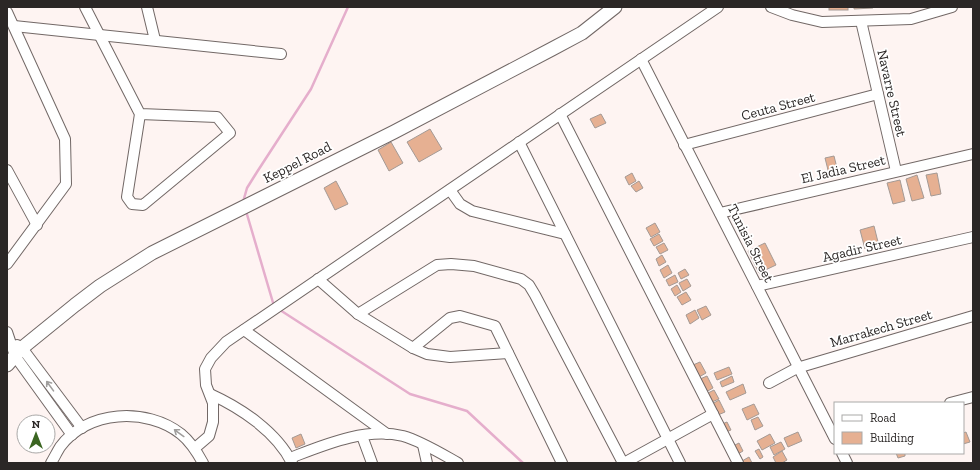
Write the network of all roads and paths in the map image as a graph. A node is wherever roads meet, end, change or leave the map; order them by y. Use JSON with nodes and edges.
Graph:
{"nodes":[{"id":1,"x":85,"y":7,"type":"edge"},
{"id":2,"x":147,"y":7,"type":"edge"},
{"id":3,"x":615,"y":7,"type":"edge"},
{"id":4,"x":718,"y":7,"type":"edge"},
{"id":5,"x":771,"y":7,"type":"edge"},
{"id":6,"x":952,"y":7,"type":"edge"},
{"id":7,"x":7,"y":12,"type":"edge"},
{"id":8,"x":861,"y":21,"type":"junction"},
{"id":9,"x":14,"y":26,"type":"junction"},
{"id":10,"x":98,"y":34,"type":"junction"},
{"id":11,"x":155,"y":40,"type":"junction"},
{"id":12,"x":281,"y":54,"type":"dead end"},
{"id":13,"x":641,"y":59,"type":"junction"},
{"id":14,"x":878,"y":94,"type":"junction"},
{"id":15,"x":140,"y":114,"type":"junction"},
{"id":16,"x":560,"y":114,"type":"junction"},
{"id":17,"x":519,"y":142,"type":"junction"},
{"id":18,"x":684,"y":145,"type":"junction"},
{"id":19,"x":973,"y":154,"type":"edge"},
{"id":20,"x":7,"y":170,"type":"edge"},
{"id":21,"x":896,"y":171,"type":"junction"},
{"id":22,"x":450,"y":190,"type":"junction"},
{"id":23,"x":720,"y":213,"type":"junction"},
{"id":24,"x":37,"y":225,"type":"junction"},
{"id":25,"x":565,"y":234,"type":"junction"},
{"id":26,"x":973,"y":237,"type":"edge"},
{"id":27,"x":7,"y":264,"type":"edge"},
{"id":28,"x":318,"y":279,"type":"junction"},
{"id":29,"x":757,"y":286,"type":"junction"},
{"id":30,"x":358,"y":314,"type":"junction"},
{"id":31,"x":973,"y":316,"type":"edge"},
{"id":32,"x":244,"y":330,"type":"junction"},
{"id":33,"x":7,"y":332,"type":"edge"},
{"id":34,"x":413,"y":348,"type":"junction"},
{"id":35,"x":14,"y":353,"type":"edge"},
{"id":36,"x":508,"y":353,"type":"junction"},
{"id":37,"x":797,"y":368,"type":"junction"},
{"id":38,"x":769,"y":383,"type":"dead end"},
{"id":39,"x":210,"y":394,"type":"junction"},
{"id":40,"x":973,"y":397,"type":"edge"},
{"id":41,"x":62,"y":401,"type":"junction"},
{"id":42,"x":954,"y":402,"type":"edge"},
{"id":43,"x":52,"y":408,"type":"junction"},
{"id":44,"x":713,"y":414,"type":"junction"},
{"id":45,"x":82,"y":428,"type":"junction"},
{"id":46,"x":387,"y":434,"type":"junction"},
{"id":47,"x":72,"y":435,"type":"junction"},
{"id":48,"x":362,"y":436,"type":"junction"},
{"id":49,"x":834,"y":436,"type":"edge"},
{"id":50,"x":668,"y":438,"type":"junction"},
{"id":51,"x":423,"y":445,"type":"junction"},
{"id":52,"x":195,"y":448,"type":"junction"},
{"id":53,"x":842,"y":454,"type":"edge"},
{"id":54,"x":291,"y":461,"type":"edge"},
{"id":55,"x":51,"y":463,"type":"edge"},
{"id":56,"x":203,"y":463,"type":"edge"},
{"id":57,"x":372,"y":463,"type":"edge"},
{"id":58,"x":427,"y":463,"type":"edge"},
{"id":59,"x":458,"y":463,"type":"edge"},
{"id":60,"x":562,"y":463,"type":"edge"},
{"id":61,"x":623,"y":463,"type":"edge"},
{"id":62,"x":680,"y":463,"type":"edge"},
{"id":63,"x":738,"y":463,"type":"edge"},
{"id":64,"x":847,"y":463,"type":"edge"}],
"edges":[{"from":1,"to":10,"type":"street"},
{"from":2,"to":11,"type":"street"},
{"from":3,"to":35,"type":"street","name":"Keppel Road"},
{"from":4,"to":13,"type":"street"},
{"from":5,"to":8,"type":"street"},
{"from":6,"to":8,"type":"street"},
{"from":7,"to":9,"type":"street"},
{"from":8,"to":14,"type":"street","name":"Navarre Street"},
{"from":9,"to":10,"type":"street"},
{"from":9,"to":24,"type":"street"},
{"from":10,"to":11,"type":"street"},
{"from":10,"to":15,"type":"street"},
{"from":11,"to":12,"type":"street"},
{"from":13,"to":16,"type":"street"},
{"from":13,"to":18,"type":"street","name":"Tunisia Street"},
{"from":14,"to":18,"type":"street","name":"Ceuta Street"},
{"from":14,"to":21,"type":"street","name":"Navarre Street"},
{"from":15,"to":15,"type":"street"},
{"from":16,"to":17,"type":"street"},
{"from":16,"to":44,"type":"street"},
{"from":17,"to":22,"type":"street"},
{"from":17,"to":25,"type":"street"},
{"from":18,"to":23,"type":"street","name":"Tunisia Street"},
{"from":19,"to":21,"type":"street","name":"El Jadia Street"},
{"from":20,"to":24,"type":"street"},
{"from":21,"to":23,"type":"street","name":"El Jadia Street"},
{"from":22,"to":25,"type":"street"},
{"from":22,"to":28,"type":"street"},
{"from":23,"to":29,"type":"street","name":"Tunisia Street"},
{"from":24,"to":27,"type":"street"},
{"from":25,"to":50,"type":"street"},
{"from":26,"to":29,"type":"street","name":"Agadir Street"},
{"from":28,"to":30,"type":"street"},
{"from":28,"to":32,"type":"street"},
{"from":29,"to":37,"type":"street","name":"Tunisia Street"},
{"from":30,"to":34,"type":"street"},
{"from":30,"to":61,"type":"street"},
{"from":31,"to":37,"type":"street","name":"Marrakech Street"},
{"from":32,"to":39,"type":"street"},
{"from":32,"to":46,"type":"street"},
{"from":33,"to":35,"type":"street"},
{"from":34,"to":36,"type":"street"},
{"from":34,"to":36,"type":"street"},
{"from":41,"to":35,"type":"street","one_way":true},
{"from":35,"to":43,"type":"street"},
{"from":36,"to":60,"type":"street"},
{"from":37,"to":38,"type":"street","name":"Marrakech Street"},
{"from":37,"to":49,"type":"street","name":"Tunisia Street"},
{"from":39,"to":52,"type":"street"},
{"from":39,"to":54,"type":"street"},
{"from":40,"to":42,"type":"street"},
{"from":41,"to":43,"type":"street"},
{"from":41,"to":45,"type":"street"},
{"from":43,"to":47,"type":"street"},
{"from":44,"to":50,"type":"street"},
{"from":44,"to":63,"type":"street"},
{"from":45,"to":47,"type":"street"},
{"from":52,"to":45,"type":"street","one_way":true},
{"from":46,"to":48,"type":"street"},
{"from":46,"to":51,"type":"street"},
{"from":47,"to":55,"type":"street"},
{"from":48,"to":54,"type":"street"},
{"from":48,"to":57,"type":"street"},
{"from":50,"to":61,"type":"street"},
{"from":50,"to":62,"type":"street"},
{"from":51,"to":58,"type":"street"},
{"from":51,"to":59,"type":"street"},
{"from":52,"to":56,"type":"street"},
{"from":53,"to":64,"type":"street"}]}
